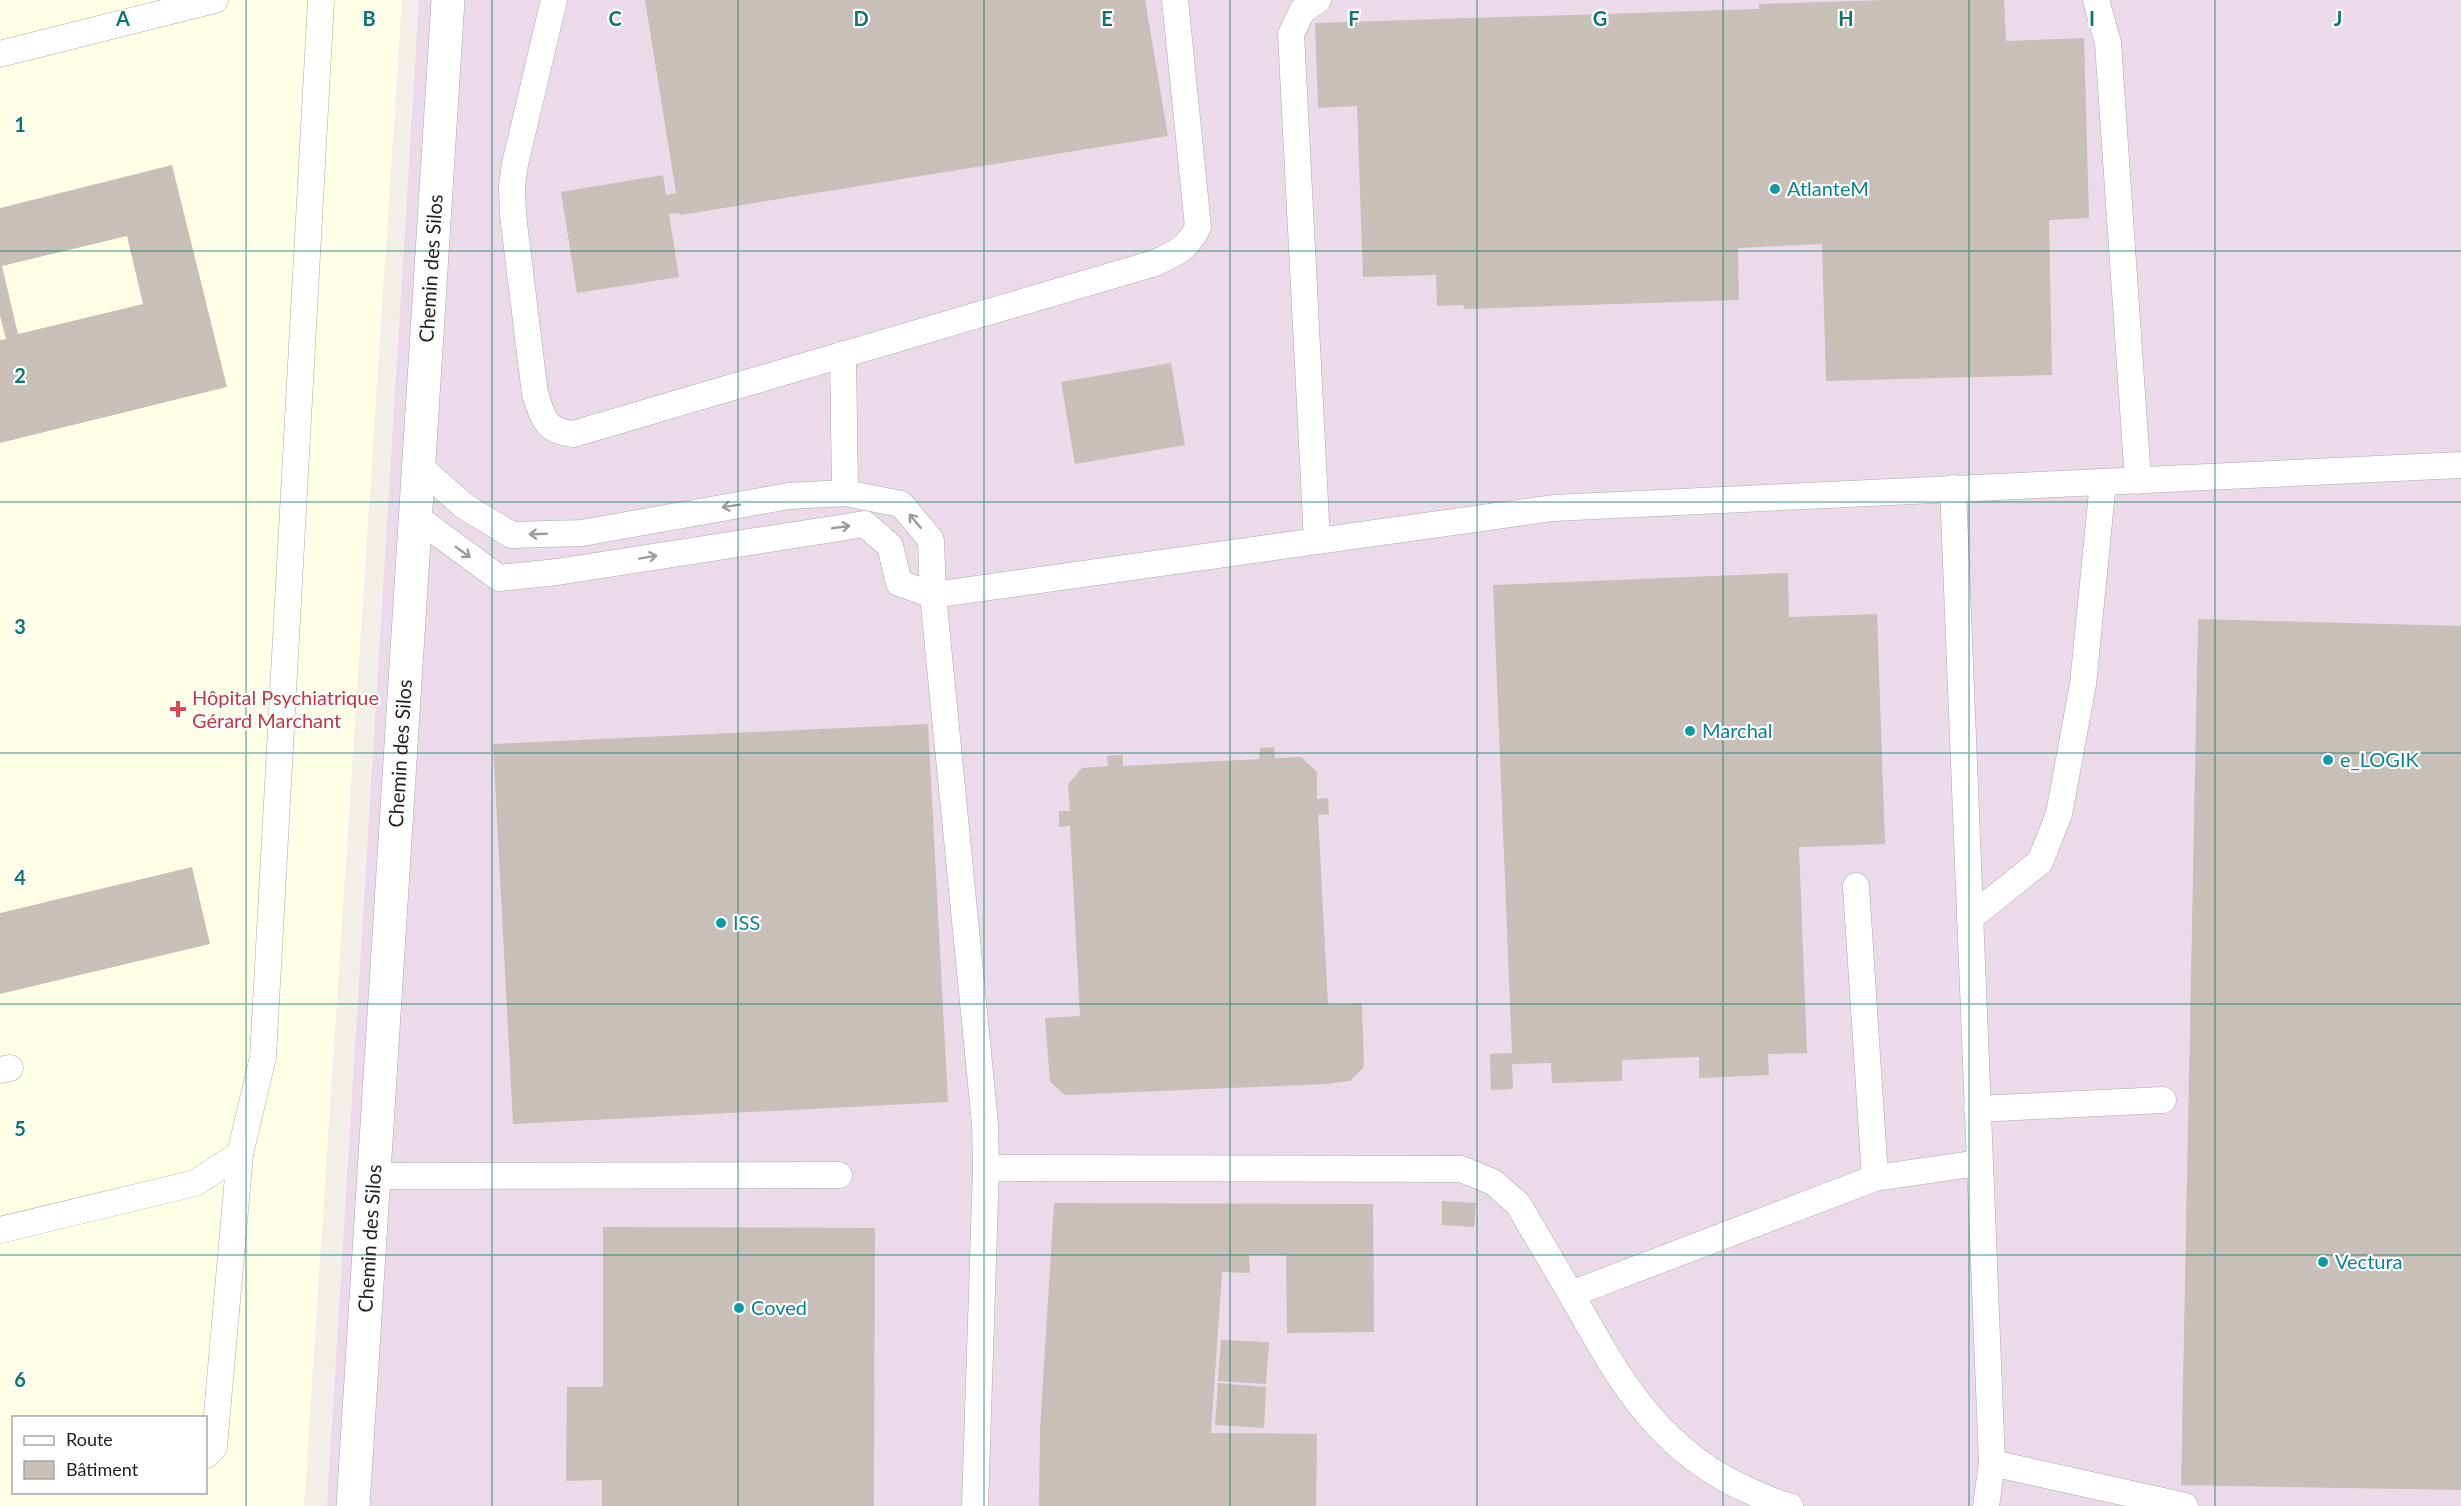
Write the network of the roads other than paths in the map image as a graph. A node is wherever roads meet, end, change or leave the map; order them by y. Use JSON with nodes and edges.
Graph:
{"nodes":[{"id":1,"x":215,"y":0,"type":"edge"},
{"id":2,"x":321,"y":0,"type":"edge"},
{"id":3,"x":448,"y":0,"type":"edge"},
{"id":4,"x":554,"y":0,"type":"edge"},
{"id":5,"x":1175,"y":0,"type":"edge"},
{"id":6,"x":1318,"y":0,"type":"edge"},
{"id":7,"x":2096,"y":0,"type":"edge"},
{"id":8,"x":0,"y":54,"type":"edge"},
{"id":9,"x":843,"y":354,"type":"junction"},
{"id":10,"x":2461,"y":465,"type":"edge"},
{"id":11,"x":419,"y":466,"type":"junction"},
{"id":12,"x":2138,"y":481,"type":"junction"},
{"id":13,"x":2103,"y":482,"type":"junction"},
{"id":14,"x":1953,"y":488,"type":"junction"},
{"id":15,"x":845,"y":493,"type":"junction"},
{"id":16,"x":416,"y":517,"type":"junction"},
{"id":17,"x":1317,"y":541,"type":"junction"},
{"id":18,"x":933,"y":595,"type":"junction"},
{"id":19,"x":1856,"y":886,"type":"dead end"},
{"id":20,"x":1970,"y":918,"type":"junction"},
{"id":21,"x":2163,"y":1100,"type":"dead end"},
{"id":22,"x":1977,"y":1109,"type":"junction"},
{"id":23,"x":240,"y":1154,"type":"junction"},
{"id":24,"x":1979,"y":1163,"type":"junction"},
{"id":25,"x":986,"y":1168,"type":"junction"},
{"id":26,"x":839,"y":1175,"type":"dead end"},
{"id":27,"x":375,"y":1176,"type":"junction"},
{"id":28,"x":1875,"y":1178,"type":"junction"},
{"id":29,"x":0,"y":1230,"type":"edge"},
{"id":30,"x":1571,"y":1294,"type":"junction"},
{"id":31,"x":207,"y":1454,"type":"edge"},
{"id":32,"x":1992,"y":1463,"type":"junction"},
{"id":33,"x":352,"y":1506,"type":"edge"},
{"id":34,"x":975,"y":1506,"type":"edge"},
{"id":35,"x":1790,"y":1506,"type":"edge"},
{"id":36,"x":1986,"y":1506,"type":"edge"},
{"id":37,"x":2184,"y":1506,"type":"edge"}],
"edges":[{"from":1,"to":8,"type":"lane"},
{"from":2,"to":23,"type":"lane"},
{"from":3,"to":11,"type":"street","name":"Chemin des Silos"},
{"from":4,"to":9,"type":"lane"},
{"from":5,"to":9,"type":"lane"},
{"from":6,"to":17,"type":"lane"},
{"from":7,"to":12,"type":"lane"},
{"from":9,"to":15,"type":"lane"},
{"from":10,"to":12,"type":"lane"},
{"from":15,"to":11,"type":"lane","one_way":true},
{"from":11,"to":16,"type":"street","name":"Chemin des Silos"},
{"from":12,"to":13,"type":"lane"},
{"from":13,"to":14,"type":"lane"},
{"from":13,"to":20,"type":"lane"},
{"from":14,"to":17,"type":"lane"},
{"from":14,"to":20,"type":"lane"},
{"from":18,"to":15,"type":"lane","one_way":true},
{"from":16,"to":18,"type":"lane","one_way":true},
{"from":16,"to":27,"type":"street","name":"Chemin des Silos"},
{"from":17,"to":18,"type":"lane"},
{"from":18,"to":25,"type":"lane"},
{"from":19,"to":28,"type":"lane"},
{"from":20,"to":22,"type":"lane"},
{"from":21,"to":22,"type":"lane"},
{"from":22,"to":24,"type":"lane"},
{"from":23,"to":29,"type":"lane"},
{"from":23,"to":31,"type":"lane"},
{"from":24,"to":28,"type":"lane"},
{"from":24,"to":32,"type":"lane"},
{"from":25,"to":30,"type":"lane"},
{"from":25,"to":34,"type":"lane"},
{"from":26,"to":27,"type":"lane"},
{"from":27,"to":33,"type":"street","name":"Chemin des Silos"},
{"from":28,"to":30,"type":"lane"},
{"from":30,"to":35,"type":"lane"},
{"from":32,"to":36,"type":"lane"},
{"from":32,"to":37,"type":"lane"}]}
